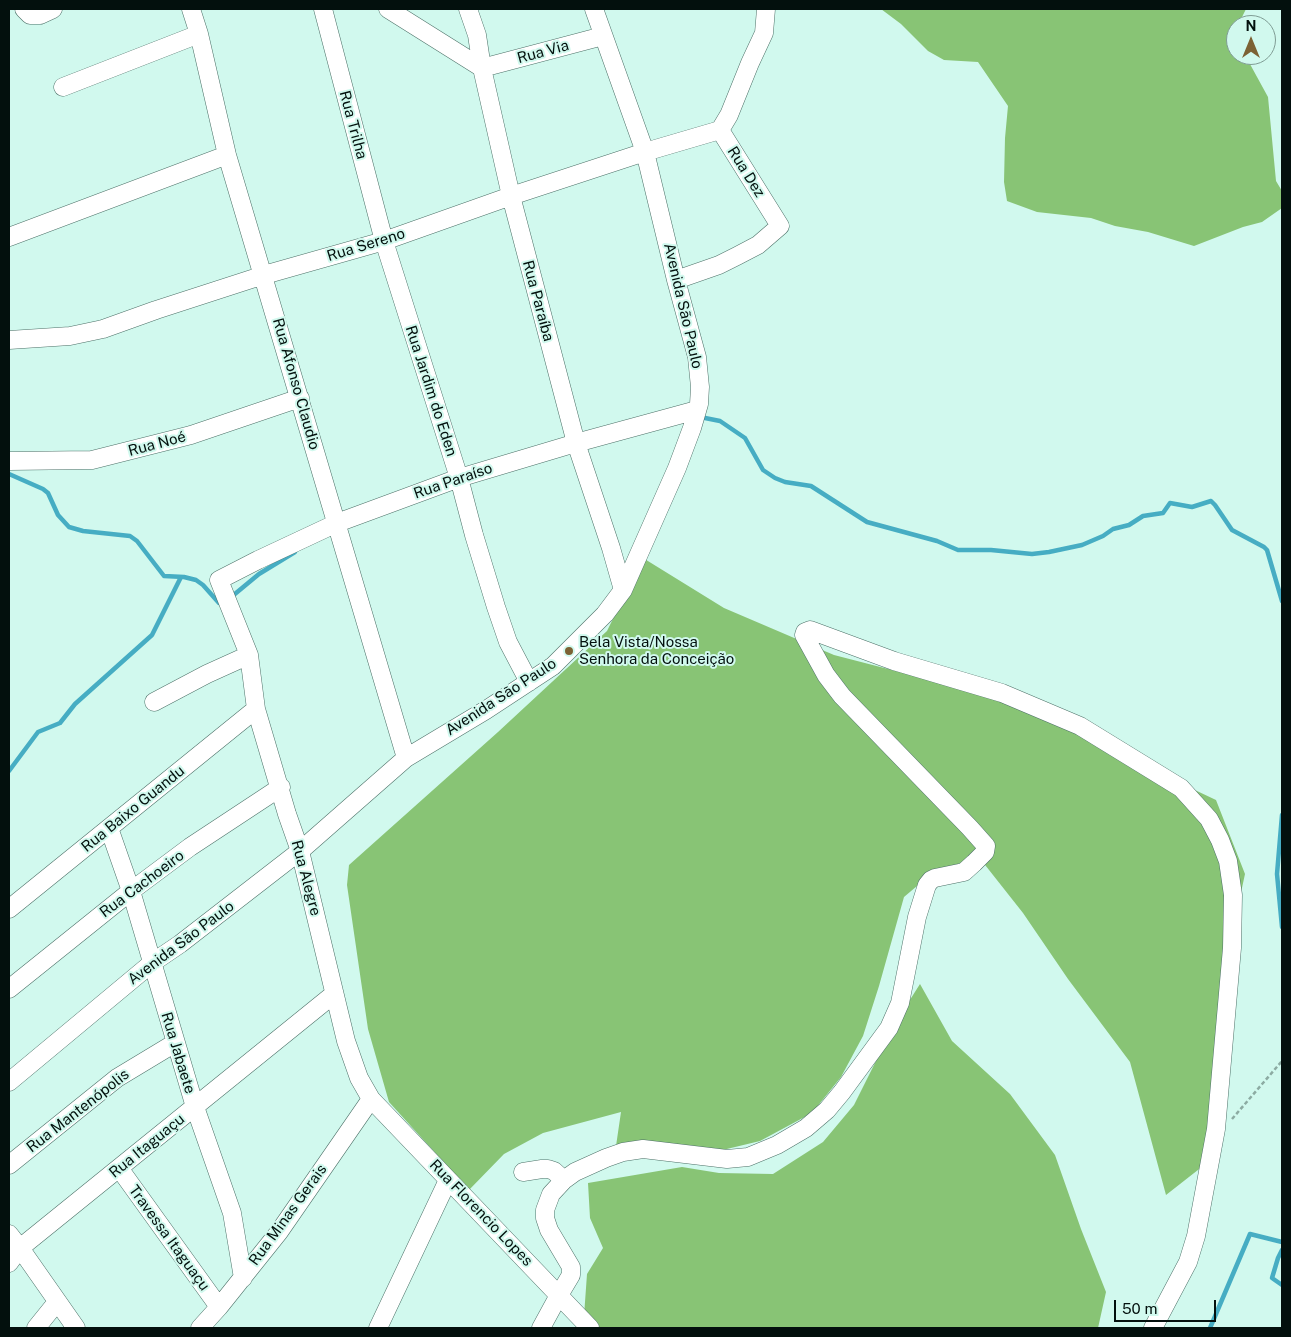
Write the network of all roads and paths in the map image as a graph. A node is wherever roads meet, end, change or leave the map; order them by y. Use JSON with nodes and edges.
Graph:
{"nodes":[{"id":1,"x":24,"y":9,"type":"edge"},
{"id":2,"x":53,"y":9,"type":"edge"},
{"id":3,"x":191,"y":9,"type":"edge"},
{"id":4,"x":323,"y":9,"type":"edge"},
{"id":5,"x":388,"y":9,"type":"edge"},
{"id":6,"x":468,"y":9,"type":"edge"},
{"id":7,"x":594,"y":9,"type":"edge"},
{"id":8,"x":766,"y":9,"type":"edge"},
{"id":9,"x":199,"y":34,"type":"junction"},
{"id":10,"x":603,"y":36,"type":"junction"},
{"id":11,"x":482,"y":68,"type":"junction"},
{"id":12,"x":64,"y":87,"type":"dead end"},
{"id":13,"x":720,"y":130,"type":"junction"},
{"id":14,"x":645,"y":152,"type":"junction"},
{"id":15,"x":227,"y":155,"type":"junction"},
{"id":16,"x":511,"y":196,"type":"junction"},
{"id":17,"x":9,"y":237,"type":"edge"},
{"id":18,"x":384,"y":241,"type":"junction"},
{"id":19,"x":264,"y":275,"type":"junction"},
{"id":20,"x":676,"y":280,"type":"junction"},
{"id":21,"x":9,"y":340,"type":"edge"},
{"id":22,"x":300,"y":398,"type":"junction"},
{"id":23,"x":697,"y":410,"type":"junction"},
{"id":24,"x":576,"y":442,"type":"junction"},
{"id":25,"x":9,"y":461,"type":"edge"},
{"id":26,"x":459,"y":478,"type":"junction"},
{"id":27,"x":337,"y":523,"type":"junction"},
{"id":28,"x":219,"y":580,"type":"joint"},
{"id":29,"x":623,"y":590,"type":"junction"},
{"id":30,"x":249,"y":655,"type":"junction"},
{"id":31,"x":529,"y":682,"type":"junction"},
{"id":32,"x":154,"y":702,"type":"dead end"},
{"id":33,"x":256,"y":709,"type":"junction"},
{"id":34,"x":406,"y":758,"type":"junction"},
{"id":35,"x":281,"y":787,"type":"junction"},
{"id":36,"x":109,"y":828,"type":"junction"},
{"id":37,"x":300,"y":851,"type":"junction"},
{"id":38,"x":131,"y":891,"type":"junction"},
{"id":39,"x":9,"y":909,"type":"edge"},
{"id":40,"x":152,"y":963,"type":"junction"},
{"id":41,"x":9,"y":989,"type":"edge"},
{"id":42,"x":334,"y":994,"type":"junction"},
{"id":43,"x":175,"y":1043,"type":"junction"},
{"id":44,"x":1282,"y":1061,"type":"edge"},
{"id":45,"x":9,"y":1082,"type":"edge"},
{"id":46,"x":371,"y":1099,"type":"junction"},
{"id":47,"x":195,"y":1107,"type":"junction"},
{"id":48,"x":1216,"y":1129,"type":"junction"},
{"id":49,"x":9,"y":1165,"type":"edge"},
{"id":50,"x":119,"y":1168,"type":"junction"},
{"id":51,"x":523,"y":1172,"type":"dead end"},
{"id":52,"x":448,"y":1180,"type":"junction"},
{"id":53,"x":564,"y":1180,"type":"junction"},
{"id":54,"x":9,"y":1234,"type":"edge"},
{"id":55,"x":20,"y":1248,"type":"junction"},
{"id":56,"x":9,"y":1263,"type":"edge"},
{"id":57,"x":242,"y":1278,"type":"junction"},
{"id":58,"x":558,"y":1295,"type":"junction"},
{"id":59,"x":57,"y":1302,"type":"junction"},
{"id":60,"x":219,"y":1307,"type":"junction"},
{"id":61,"x":36,"y":1328,"type":"edge"},
{"id":62,"x":76,"y":1328,"type":"edge"},
{"id":63,"x":200,"y":1328,"type":"edge"},
{"id":64,"x":378,"y":1328,"type":"edge"},
{"id":65,"x":541,"y":1328,"type":"edge"},
{"id":66,"x":590,"y":1328,"type":"edge"},
{"id":67,"x":1152,"y":1328,"type":"edge"}],
"edges":[{"from":1,"to":2,"type":"street"},
{"from":3,"to":9,"type":"street","name":"Rua Afonso Claudio"},
{"from":4,"to":18,"type":"street","name":"Rua Trilha"},
{"from":5,"to":11,"type":"street"},
{"from":6,"to":11,"type":"street","name":"Rua Paraíba"},
{"from":7,"to":10,"type":"street","name":"Avenida São Paulo"},
{"from":8,"to":13,"type":"street","name":"Rua Dez"},
{"from":9,"to":12,"type":"street"},
{"from":9,"to":15,"type":"street","name":"Rua Afonso Claudio"},
{"from":10,"to":11,"type":"street","name":"Rua Via"},
{"from":10,"to":14,"type":"street","name":"Avenida São Paulo"},
{"from":11,"to":16,"type":"street","name":"Rua Paraíba"},
{"from":13,"to":14,"type":"street","name":"Rua Sereno"},
{"from":13,"to":20,"type":"street","name":"Rua Dez"},
{"from":14,"to":16,"type":"street","name":"Rua Sereno"},
{"from":14,"to":20,"type":"street","name":"Avenida São Paulo"},
{"from":15,"to":17,"type":"street"},
{"from":15,"to":19,"type":"street","name":"Rua Afonso Claudio"},
{"from":16,"to":18,"type":"street","name":"Rua Sereno"},
{"from":16,"to":24,"type":"street","name":"Rua Paraíba"},
{"from":18,"to":19,"type":"street","name":"Rua Sereno"},
{"from":18,"to":26,"type":"street","name":"Rua Jardim do Eden"},
{"from":19,"to":21,"type":"street","name":"Rua Sereno"},
{"from":19,"to":22,"type":"street","name":"Rua Afonso Claudio"},
{"from":20,"to":23,"type":"street","name":"Avenida São Paulo"},
{"from":22,"to":25,"type":"street","name":"Rua Noé"},
{"from":22,"to":27,"type":"street","name":"Rua Afonso Claudio"},
{"from":23,"to":24,"type":"street","name":"Rua Paraíso"},
{"from":23,"to":29,"type":"street","name":"Avenida São Paulo"},
{"from":24,"to":26,"type":"street","name":"Rua Paraíso"},
{"from":24,"to":29,"type":"street","name":"Rua Paraíba"},
{"from":26,"to":27,"type":"street","name":"Rua Paraíso"},
{"from":26,"to":31,"type":"street","name":"Rua Jardim do Eden"},
{"from":27,"to":28,"type":"street","name":"Rua Paraíso"},
{"from":27,"to":34,"type":"street","name":"Rua Afonso Claudio"},
{"from":28,"to":30,"type":"street","name":"Rua Alegre"},
{"from":29,"to":31,"type":"street","name":"Avenida São Paulo"},
{"from":30,"to":32,"type":"street"},
{"from":30,"to":33,"type":"street","name":"Rua Alegre"},
{"from":31,"to":34,"type":"street","name":"Avenida São Paulo"},
{"from":33,"to":35,"type":"street","name":"Rua Alegre"},
{"from":33,"to":36,"type":"street","name":"Rua Baixo Guandu"},
{"from":34,"to":37,"type":"street","name":"Avenida São Paulo"},
{"from":35,"to":37,"type":"street","name":"Rua Alegre"},
{"from":35,"to":38,"type":"street","name":"Rua Cachoeiro"},
{"from":36,"to":38,"type":"street","name":"Rua Jabaete"},
{"from":36,"to":39,"type":"street","name":"Rua Baixo Guandu"},
{"from":37,"to":40,"type":"street","name":"Avenida São Paulo"},
{"from":37,"to":42,"type":"street","name":"Rua Alegre"},
{"from":38,"to":40,"type":"street","name":"Rua Jabaete"},
{"from":38,"to":41,"type":"street","name":"Rua Cachoeiro"},
{"from":40,"to":43,"type":"street","name":"Rua Jabaete"},
{"from":40,"to":45,"type":"street","name":"Avenida São Paulo"},
{"from":42,"to":46,"type":"street","name":"Rua Alegre"},
{"from":42,"to":47,"type":"street","name":"Rua Itaguaçu"},
{"from":43,"to":47,"type":"street","name":"Rua Jabaete"},
{"from":43,"to":49,"type":"street","name":"Rua Mantenópolis"},
{"from":44,"to":48,"type":"path"},
{"from":46,"to":52,"type":"street","name":"Rua Florencio Lopes"},
{"from":46,"to":57,"type":"street","name":"Rua Minas Gerais"},
{"from":47,"to":50,"type":"street","name":"Rua Itaguaçu"},
{"from":47,"to":57,"type":"street","name":"Rua Jabaete"},
{"from":48,"to":53,"type":"street"},
{"from":48,"to":67,"type":"street"},
{"from":50,"to":55,"type":"street","name":"Rua Itaguaçu"},
{"from":50,"to":60,"type":"street","name":"Travessa Itaguaçu"},
{"from":51,"to":53,"type":"street"},
{"from":52,"to":58,"type":"street","name":"Rua Florencio Lopes"},
{"from":52,"to":64,"type":"street"},
{"from":53,"to":58,"type":"street"},
{"from":54,"to":55,"type":"street"},
{"from":55,"to":56,"type":"street","name":"Rua Itaguaçu"},
{"from":55,"to":59,"type":"street"},
{"from":57,"to":60,"type":"street","name":"Rua Minas Gerais"},
{"from":58,"to":65,"type":"street"},
{"from":58,"to":66,"type":"street","name":"Rua Florencio Lopes"},
{"from":59,"to":61,"type":"street"},
{"from":59,"to":62,"type":"street"},
{"from":60,"to":63,"type":"street","name":"Rua Minas Gerais"}]}
